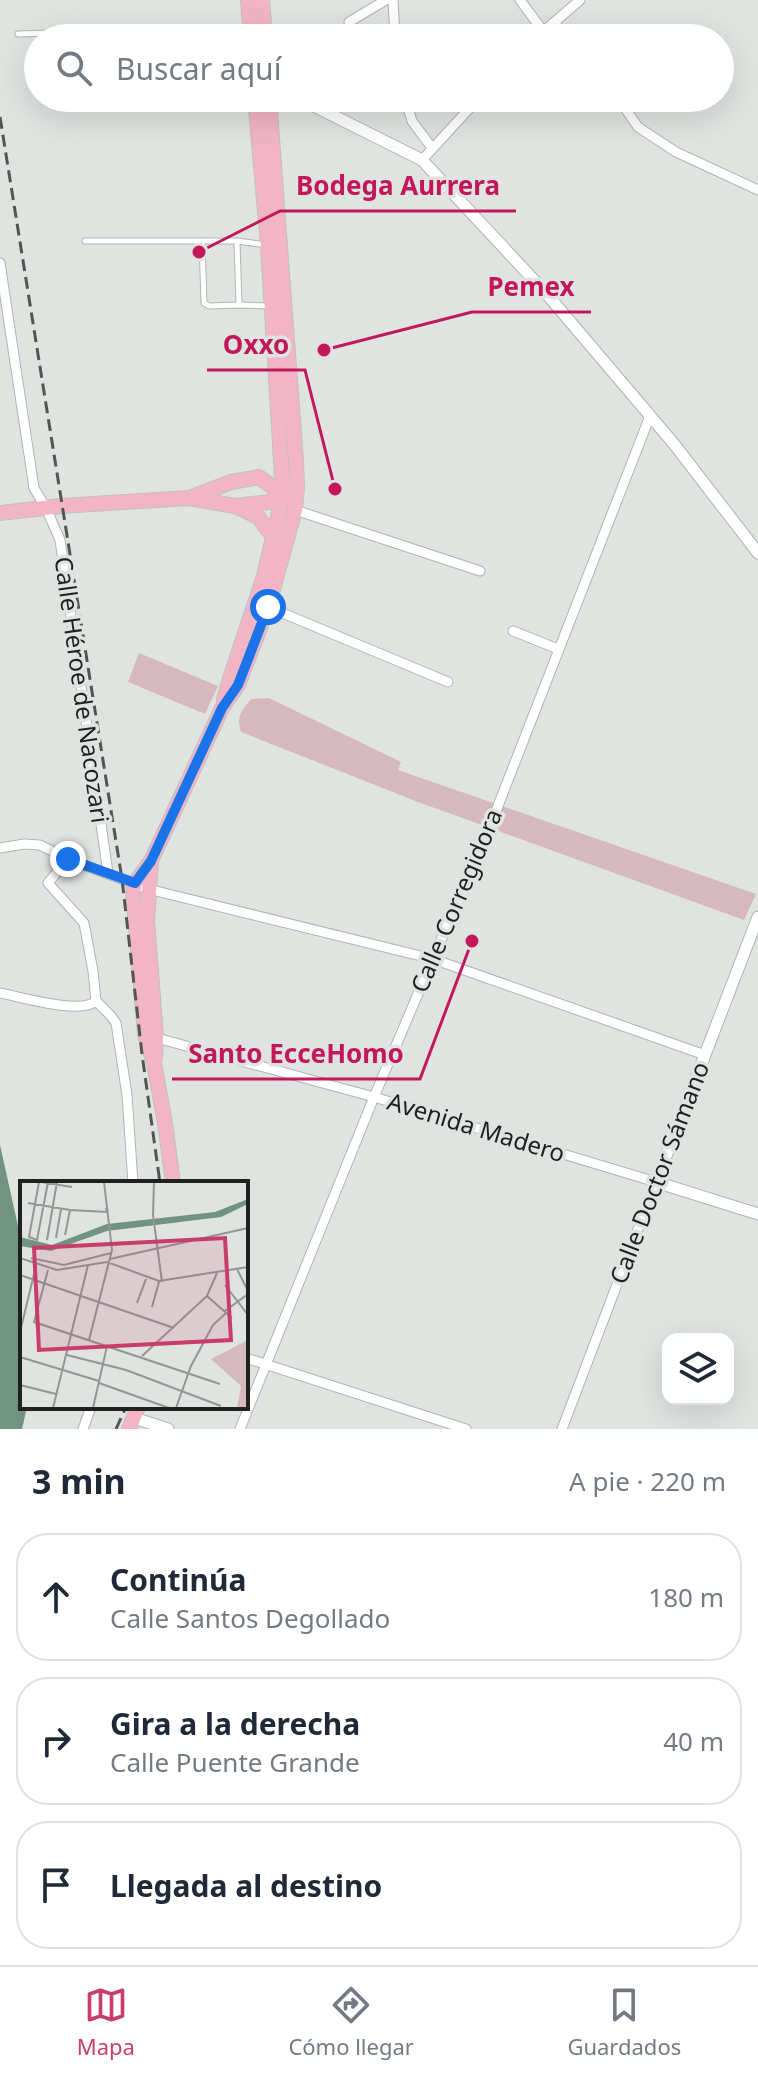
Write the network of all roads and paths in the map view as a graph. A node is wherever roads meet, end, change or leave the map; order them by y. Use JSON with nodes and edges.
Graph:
{"nodes":[{"id":1,"x":248,"y":0,"type":"edge"},
{"id":2,"x":262,"y":0,"type":"edge"},
{"id":3,"x":386,"y":0,"type":"edge"},
{"id":4,"x":393,"y":0,"type":"edge"},
{"id":5,"x":520,"y":0,"type":"edge"},
{"id":6,"x":580,"y":0,"type":"edge"},
{"id":7,"x":349,"y":22,"type":"dead end"},
{"id":8,"x":553,"y":23,"type":"edge"},
{"id":9,"x":250,"y":24,"type":"edge"},
{"id":10,"x":264,"y":24,"type":"edge"},
{"id":11,"x":394,"y":24,"type":"edge"},
{"id":12,"x":534,"y":24,"type":"edge"},
{"id":13,"x":18,"y":34,"type":"dead end"},
{"id":14,"x":24,"y":34,"type":"edge"},
{"id":15,"x":256,"y":112,"type":"edge"},
{"id":16,"x":270,"y":112,"type":"edge"},
{"id":17,"x":326,"y":112,"type":"edge"},
{"id":18,"x":409,"y":112,"type":"edge"},
{"id":19,"x":466,"y":112,"type":"edge"},
{"id":20,"x":628,"y":112,"type":"edge"},
{"id":21,"x":432,"y":148,"type":"junction"},
{"id":22,"x":422,"y":160,"type":"junction"},
{"id":23,"x":758,"y":190,"type":"edge"},
{"id":24,"x":85,"y":241,"type":"dead end"},
{"id":25,"x":202,"y":241,"type":"junction"},
{"id":26,"x":237,"y":241,"type":"junction"},
{"id":27,"x":268,"y":245,"type":"junction"},
{"id":28,"x":0,"y":263,"type":"edge"},
{"id":29,"x":239,"y":305,"type":"junction"},
{"id":30,"x":271,"y":306,"type":"junction"},
{"id":31,"x":650,"y":416,"type":"junction"},
{"id":32,"x":281,"y":457,"type":"junction"},
{"id":33,"x":259,"y":477,"type":"junction"},
{"id":34,"x":189,"y":498,"type":"junction"},
{"id":35,"x":291,"y":503,"type":"junction"},
{"id":36,"x":235,"y":506,"type":"junction"},
{"id":37,"x":46,"y":508,"type":"junction"},
{"id":38,"x":0,"y":513,"type":"edge"},
{"id":39,"x":274,"y":538,"type":"junction"},
{"id":40,"x":758,"y":553,"type":"edge"},
{"id":41,"x":480,"y":571,"type":"dead end"},
{"id":42,"x":268,"y":607,"type":"junction"},
{"id":43,"x":513,"y":631,"type":"dead end"},
{"id":44,"x":558,"y":649,"type":"junction"},
{"id":45,"x":448,"y":682,"type":"dead end"},
{"id":46,"x":222,"y":708,"type":"junction"},
{"id":47,"x":3,"y":847,"type":"edge"},
{"id":48,"x":68,"y":859,"type":"junction"},
{"id":49,"x":108,"y":873,"type":"junction"},
{"id":50,"x":142,"y":886,"type":"junction"},
{"id":51,"x":757,"y":921,"type":"edge"},
{"id":52,"x":433,"y":959,"type":"junction"},
{"id":53,"x":0,"y":993,"type":"edge"},
{"id":54,"x":96,"y":1001,"type":"junction"},
{"id":55,"x":151,"y":1036,"type":"junction"},
{"id":56,"x":705,"y":1055,"type":"junction"},
{"id":57,"x":374,"y":1097,"type":"junction"},
{"id":58,"x":133,"y":1181,"type":"edge"},
{"id":59,"x":173,"y":1181,"type":"edge"},
{"id":60,"x":656,"y":1182,"type":"junction"},
{"id":61,"x":758,"y":1214,"type":"edge"},
{"id":62,"x":248,"y":1359,"type":"edge"},
{"id":63,"x":266,"y":1364,"type":"junction"},
{"id":64,"x":90,"y":1409,"type":"edge"},
{"id":65,"x":133,"y":1418,"type":"edge"},
{"id":66,"x":83,"y":1429,"type":"edge"},
{"id":67,"x":168,"y":1429,"type":"edge"},
{"id":68,"x":240,"y":1429,"type":"edge"},
{"id":69,"x":466,"y":1429,"type":"edge"},
{"id":70,"x":562,"y":1429,"type":"edge"}],
"edges":[{"from":1,"to":9,"type":"main road"},
{"from":2,"to":10,"type":"main road"},
{"from":3,"to":7,"type":"street"},
{"from":4,"to":11,"type":"street"},
{"from":5,"to":12,"type":"street"},
{"from":6,"to":8,"type":"street"},
{"from":13,"to":14,"type":"lane"},
{"from":15,"to":27,"type":"main road"},
{"from":16,"to":35,"type":"main road"},
{"from":17,"to":22,"type":"street"},
{"from":18,"to":21,"type":"street"},
{"from":19,"to":21,"type":"street"},
{"from":20,"to":23,"type":"street"},
{"from":21,"to":22,"type":"street"},
{"from":22,"to":31,"type":"street"},
{"from":24,"to":25,"type":"lane"},
{"from":25,"to":26,"type":"lane"},
{"from":25,"to":29,"type":"lane"},
{"from":26,"to":27,"type":"lane"},
{"from":26,"to":29,"type":"lane"},
{"from":27,"to":30,"type":"main road"},
{"from":28,"to":37,"type":"street","name":"Calle Héroe de Nacozari"},
{"from":29,"to":30,"type":"lane"},
{"from":30,"to":32,"type":"main road"},
{"from":31,"to":40,"type":"street"},
{"from":31,"to":44,"type":"street","name":"Calle Corregidora"},
{"from":32,"to":33,"type":"main road"},
{"from":32,"to":35,"type":"main road"},
{"from":33,"to":34,"type":"main road"},
{"from":33,"to":35,"type":"main road"},
{"from":34,"to":36,"type":"main road"},
{"from":34,"to":37,"type":"main road"},
{"from":35,"to":36,"type":"main road"},
{"from":35,"to":39,"type":"main road"},
{"from":35,"to":41,"type":"street"},
{"from":35,"to":42,"type":"main road"},
{"from":36,"to":39,"type":"main road"},
{"from":37,"to":38,"type":"main road"},
{"from":37,"to":49,"type":"street","name":"Calle Héroe de Nacozari"},
{"from":39,"to":46,"type":"main road"},
{"from":42,"to":45,"type":"street"},
{"from":42,"to":46,"type":"main road"},
{"from":43,"to":44,"type":"street"},
{"from":44,"to":52,"type":"street","name":"Calle Corregidora"},
{"from":46,"to":50,"type":"main road"},
{"from":47,"to":48,"type":"street"},
{"from":48,"to":49,"type":"street"},
{"from":48,"to":54,"type":"street"},
{"from":49,"to":50,"type":"street"},
{"from":50,"to":52,"type":"street"},
{"from":50,"to":55,"type":"main road"},
{"from":51,"to":56,"type":"street","name":"Calle Doctor Sámano"},
{"from":52,"to":56,"type":"street"},
{"from":52,"to":57,"type":"street","name":"Calle Corregidora"},
{"from":53,"to":54,"type":"street"},
{"from":54,"to":58,"type":"street"},
{"from":55,"to":57,"type":"street","name":"Avenida Madero"},
{"from":55,"to":59,"type":"main road"},
{"from":56,"to":60,"type":"street","name":"Calle Doctor Sámano"},
{"from":57,"to":60,"type":"street","name":"Avenida Madero"},
{"from":57,"to":63,"type":"street","name":"Calle Corregidora"},
{"from":60,"to":61,"type":"street","name":"Avenida Madero"},
{"from":60,"to":70,"type":"street","name":"Calle Doctor Sámano"},
{"from":62,"to":63,"type":"street"},
{"from":63,"to":68,"type":"street","name":"Calle Corregidora"},
{"from":63,"to":69,"type":"street"},
{"from":64,"to":66,"type":"street"},
{"from":65,"to":67,"type":"street"}]}
